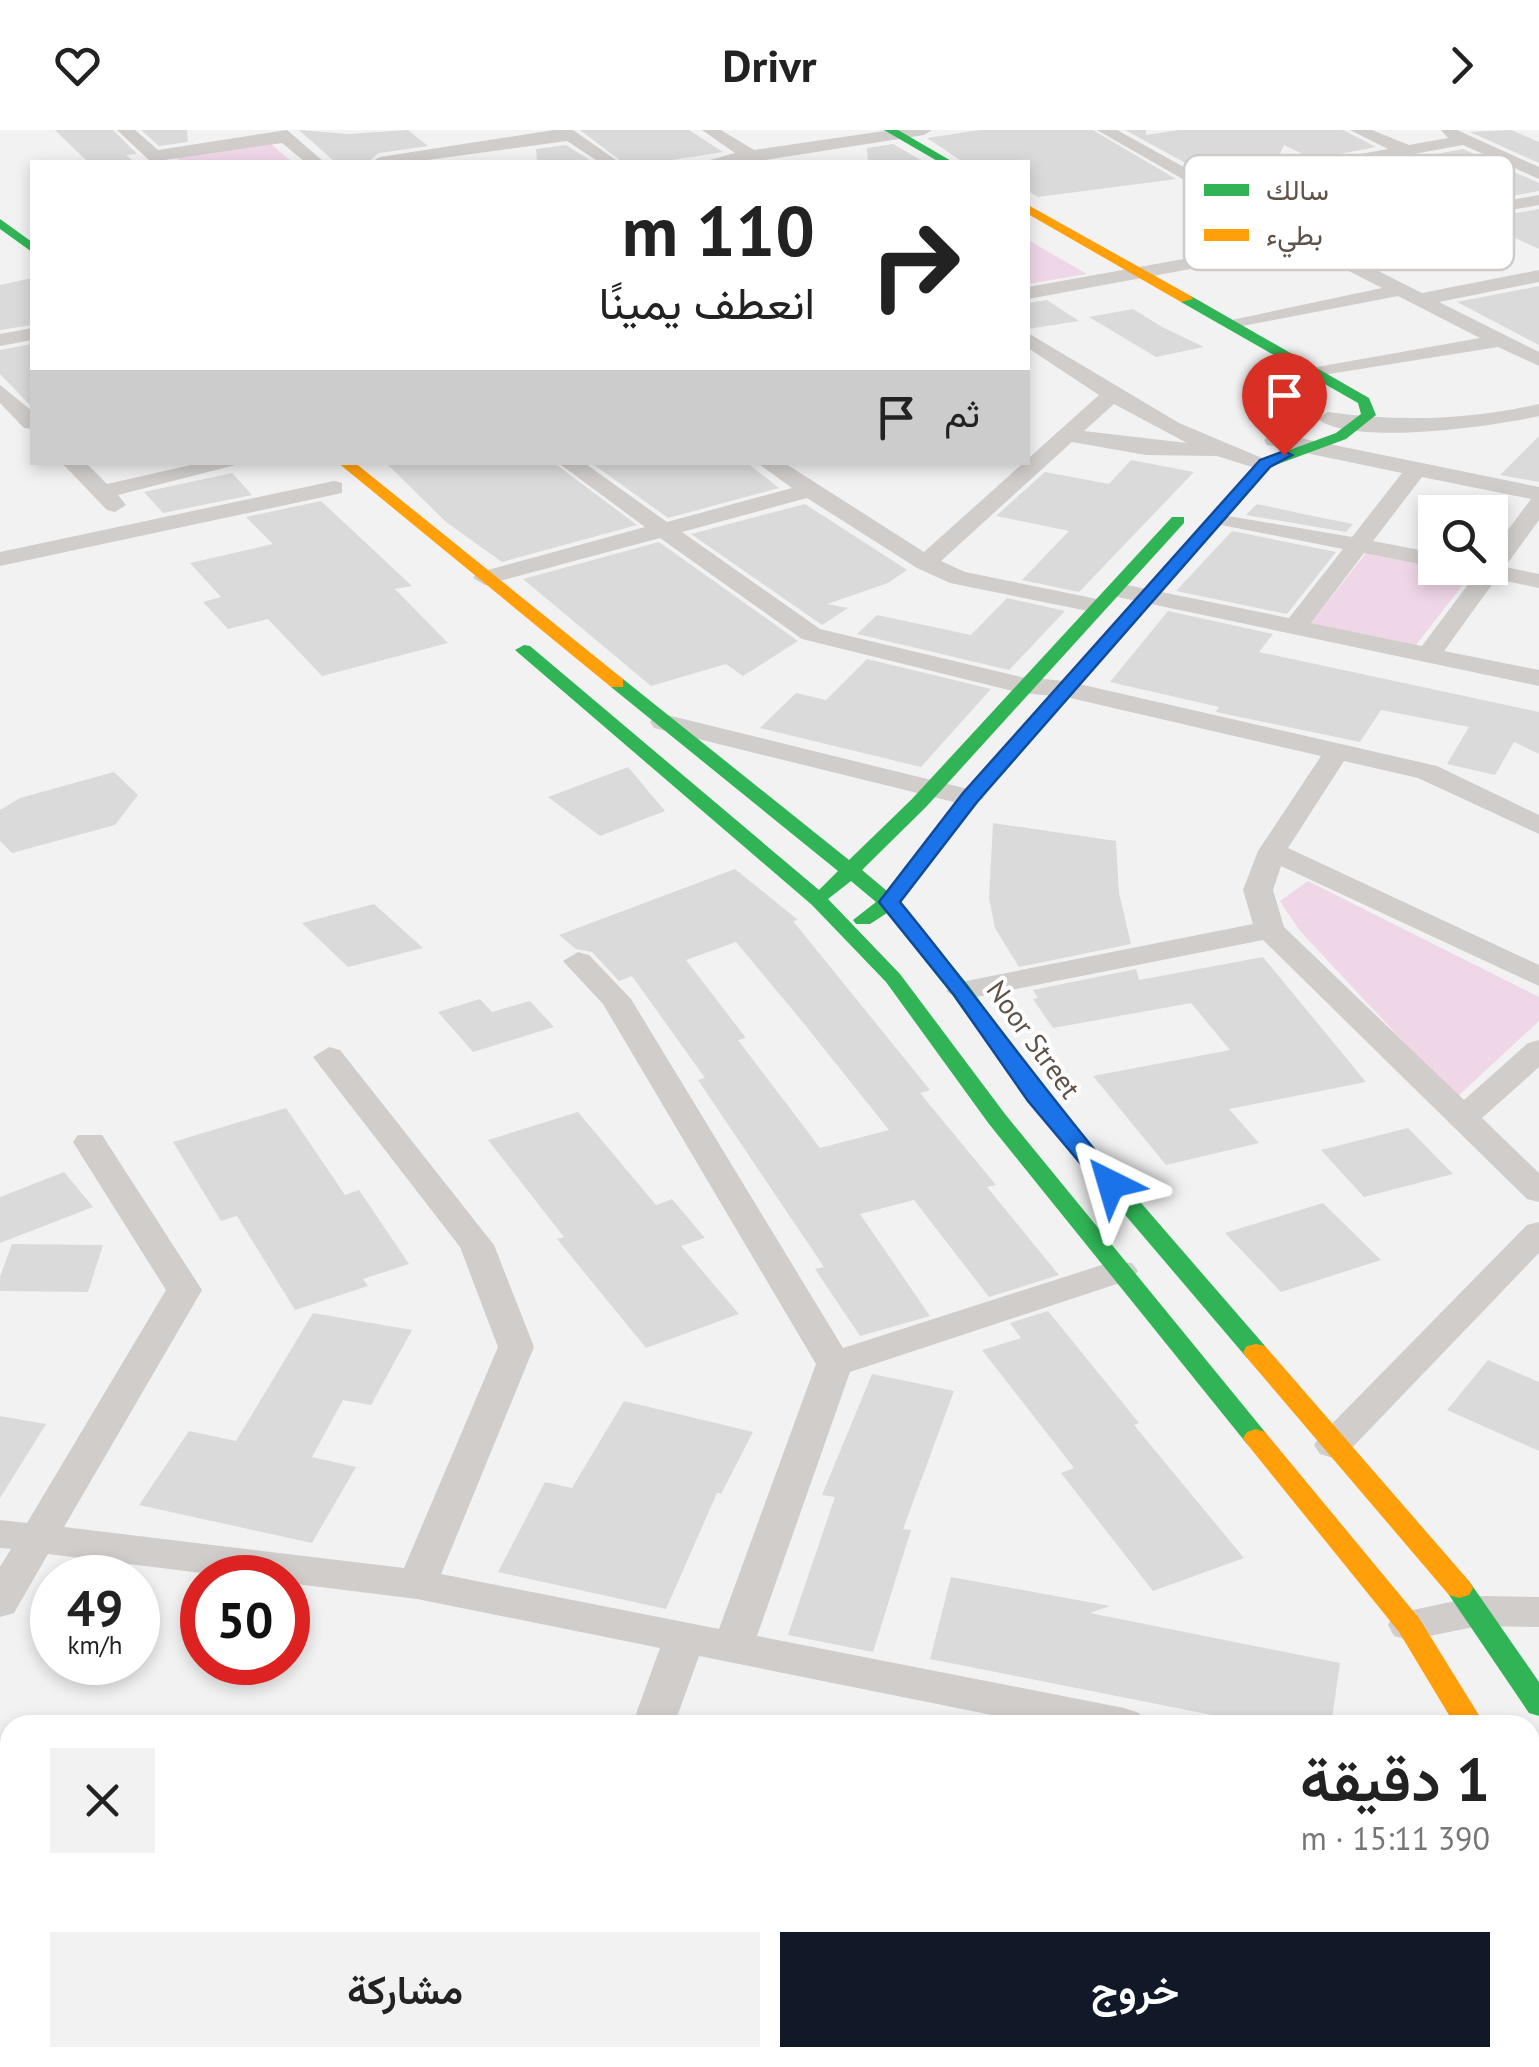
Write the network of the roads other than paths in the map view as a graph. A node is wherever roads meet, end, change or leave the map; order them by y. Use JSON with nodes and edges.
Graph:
{"nodes":[{"id":1,"x":125,"y":130,"type":"edge"},
{"id":2,"x":435,"y":130,"type":"edge"},
{"id":3,"x":710,"y":130,"type":"edge"},
{"id":4,"x":924,"y":130,"type":"edge"},
{"id":5,"x":1105,"y":130,"type":"edge"},
{"id":6,"x":1358,"y":130,"type":"edge"},
{"id":7,"x":1443,"y":130,"type":"edge"},
{"id":8,"x":566,"y":132,"type":"edge"},
{"id":9,"x":882,"y":133,"type":"edge"},
{"id":10,"x":281,"y":134,"type":"edge"},
{"id":11,"x":1466,"y":140,"type":"junction"},
{"id":12,"x":462,"y":150,"type":"junction"},
{"id":13,"x":1406,"y":150,"type":"junction"},
{"id":14,"x":1379,"y":155,"type":"edge"},
{"id":15,"x":1498,"y":155,"type":"edge"},
{"id":16,"x":752,"y":157,"type":"junction"},
{"id":17,"x":158,"y":159,"type":"edge"},
{"id":18,"x":313,"y":160,"type":"edge"},
{"id":19,"x":394,"y":160,"type":"edge"},
{"id":20,"x":607,"y":160,"type":"edge"},
{"id":21,"x":727,"y":160,"type":"edge"},
{"id":22,"x":918,"y":160,"type":"edge"},
{"id":23,"x":943,"y":160,"type":"edge"},
{"id":24,"x":1514,"y":162,"type":"edge"},
{"id":25,"x":1184,"y":172,"type":"edge"},
{"id":26,"x":1539,"y":174,"type":"edge"},
{"id":27,"x":1539,"y":200,"type":"edge"},
{"id":28,"x":0,"y":204,"type":"edge"},
{"id":29,"x":1514,"y":205,"type":"edge"},
{"id":30,"x":1030,"y":210,"type":"edge"},
{"id":31,"x":0,"y":223,"type":"edge"},
{"id":32,"x":30,"y":226,"type":"edge"},
{"id":33,"x":1030,"y":226,"type":"edge"},
{"id":34,"x":30,"y":246,"type":"edge"},
{"id":35,"x":1184,"y":265,"type":"edge"},
{"id":36,"x":1360,"y":270,"type":"edge"},
{"id":37,"x":1128,"y":275,"type":"junction"},
{"id":38,"x":1539,"y":276,"type":"edge"},
{"id":39,"x":1030,"y":294,"type":"edge"},
{"id":40,"x":1408,"y":295,"type":"junction"},
{"id":41,"x":1234,"y":326,"type":"junction"},
{"id":42,"x":30,"y":334,"type":"edge"},
{"id":43,"x":0,"y":340,"type":"edge"},
{"id":44,"x":1030,"y":340,"type":"edge"},
{"id":45,"x":1497,"y":342,"type":"junction"},
{"id":46,"x":1058,"y":359,"type":"junction"},
{"id":47,"x":1539,"y":360,"type":"edge"},
{"id":48,"x":1030,"y":364,"type":"edge"},
{"id":49,"x":1317,"y":373,"type":"junction"},
{"id":50,"x":0,"y":391,"type":"edge"},
{"id":51,"x":1112,"y":394,"type":"junction"},
{"id":52,"x":1539,"y":410,"type":"edge"},
{"id":53,"x":1328,"y":418,"type":"junction"},
{"id":54,"x":30,"y":419,"type":"edge"},
{"id":55,"x":1363,"y":424,"type":"junction"},
{"id":56,"x":1066,"y":434,"type":"junction"},
{"id":57,"x":1275,"y":440,"type":"junction"},
{"id":58,"x":1304,"y":446,"type":"junction"},
{"id":59,"x":1214,"y":451,"type":"junction"},
{"id":60,"x":1253,"y":461,"type":"junction"},
{"id":61,"x":75,"y":465,"type":"edge"},
{"id":62,"x":223,"y":465,"type":"edge"},
{"id":63,"x":308,"y":465,"type":"edge"},
{"id":64,"x":348,"y":465,"type":"edge"},
{"id":65,"x":572,"y":465,"type":"edge"},
{"id":66,"x":772,"y":465,"type":"edge"},
{"id":67,"x":1416,"y":469,"type":"junction"},
{"id":68,"x":810,"y":490,"type":"junction"},
{"id":69,"x":102,"y":492,"type":"junction"},
{"id":70,"x":342,"y":494,"type":"joint"},
{"id":71,"x":1539,"y":494,"type":"edge"},
{"id":72,"x":1539,"y":504,"type":"edge"},
{"id":73,"x":1219,"y":518,"type":"junction"},
{"id":74,"x":140,"y":529,"type":"junction"},
{"id":75,"x":665,"y":531,"type":"junction"},
{"id":76,"x":1508,"y":540,"type":"edge"},
{"id":77,"x":1355,"y":544,"type":"junction"},
{"id":78,"x":1418,"y":557,"type":"edge"},
{"id":79,"x":0,"y":559,"type":"edge"},
{"id":80,"x":925,"y":562,"type":"junction"},
{"id":81,"x":1508,"y":575,"type":"edge"},
{"id":82,"x":486,"y":578,"type":"junction"},
{"id":83,"x":1539,"y":581,"type":"edge"},
{"id":84,"x":1473,"y":585,"type":"edge"},
{"id":85,"x":1101,"y":596,"type":"junction"},
{"id":86,"x":1148,"y":597,"type":"junction"},
{"id":87,"x":1296,"y":626,"type":"junction"},
{"id":88,"x":501,"y":630,"type":"dead end"},
{"id":89,"x":1430,"y":653,"type":"junction"},
{"id":90,"x":1539,"y":678,"type":"edge"},
{"id":91,"x":1021,"y":685,"type":"junction"},
{"id":92,"x":1066,"y":689,"type":"junction"},
{"id":93,"x":663,"y":722,"type":"junction"},
{"id":94,"x":1338,"y":750,"type":"junction"},
{"id":95,"x":934,"y":790,"type":"junction"},
{"id":96,"x":970,"y":798,"type":"junction"},
{"id":97,"x":1539,"y":826,"type":"edge"},
{"id":98,"x":1272,"y":851,"type":"junction"},
{"id":99,"x":850,"y":874,"type":"junction"},
{"id":100,"x":819,"y":901,"type":"junction"},
{"id":101,"x":889,"y":902,"type":"junction"},
{"id":102,"x":1270,"y":930,"type":"junction"},
{"id":103,"x":848,"y":931,"type":"junction"},
{"id":104,"x":578,"y":960,"type":"dead end"},
{"id":105,"x":1539,"y":977,"type":"edge"},
{"id":106,"x":962,"y":990,"type":"junction"},
{"id":107,"x":1539,"y":1050,"type":"edge"},
{"id":108,"x":330,"y":1057,"type":"dead end"},
{"id":109,"x":1461,"y":1120,"type":"junction"},
{"id":110,"x":90,"y":1142,"type":"dead end"},
{"id":111,"x":1539,"y":1192,"type":"edge"},
{"id":112,"x":1539,"y":1232,"type":"edge"},
{"id":113,"x":1120,"y":1270,"type":"junction"},
{"id":114,"x":834,"y":1364,"type":"junction"},
{"id":115,"x":1333,"y":1445,"type":"junction"},
{"id":116,"x":0,"y":1534,"type":"edge"},
{"id":117,"x":41,"y":1536,"type":"junction"},
{"id":118,"x":417,"y":1584,"type":"junction"},
{"id":119,"x":0,"y":1602,"type":"edge"},
{"id":120,"x":1478,"y":1611,"type":"junction"},
{"id":121,"x":1539,"y":1612,"type":"edge"},
{"id":122,"x":1409,"y":1625,"type":"junction"},
{"id":123,"x":685,"y":1638,"type":"junction"},
{"id":124,"x":734,"y":1647,"type":"junction"},
{"id":125,"x":1539,"y":1704,"type":"edge"},
{"id":126,"x":658,"y":1715,"type":"edge"},
{"id":127,"x":1074,"y":1715,"type":"edge"},
{"id":128,"x":1464,"y":1715,"type":"edge"}],
"edges":[{"from":1,"to":17,"type":"street"},
{"from":2,"to":12,"type":"street"},
{"from":3,"to":16,"type":"street"},
{"from":4,"to":9,"type":"street"},
{"from":5,"to":25,"type":"street"},
{"from":6,"to":13,"type":"street"},
{"from":7,"to":11,"type":"street"},
{"from":8,"to":12,"type":"street"},
{"from":8,"to":20,"type":"street"},
{"from":9,"to":16,"type":"street"},
{"from":9,"to":22,"type":"street"},
{"from":9,"to":23,"type":"street"},
{"from":10,"to":17,"type":"street"},
{"from":10,"to":18,"type":"street"},
{"from":11,"to":13,"type":"street"},
{"from":11,"to":15,"type":"street"},
{"from":12,"to":19,"type":"street"},
{"from":13,"to":14,"type":"street"},
{"from":16,"to":21,"type":"street"},
{"from":24,"to":26,"type":"street"},
{"from":27,"to":29,"type":"street"},
{"from":28,"to":32,"type":"street"},
{"from":30,"to":37,"type":"street"},
{"from":31,"to":34,"type":"street"},
{"from":33,"to":37,"type":"street"},
{"from":35,"to":37,"type":"street"},
{"from":36,"to":40,"type":"street"},
{"from":37,"to":39,"type":"street"},
{"from":37,"to":41,"type":"street"},
{"from":37,"to":53,"type":"street"},
{"from":38,"to":40,"type":"street"},
{"from":40,"to":41,"type":"street"},
{"from":40,"to":45,"type":"street"},
{"from":41,"to":49,"type":"street"},
{"from":42,"to":43,"type":"street"},
{"from":44,"to":46,"type":"street"},
{"from":45,"to":47,"type":"street"},
{"from":45,"to":49,"type":"street"},
{"from":46,"to":48,"type":"street"},
{"from":46,"to":51,"type":"street"},
{"from":49,"to":55,"type":"street"},
{"from":50,"to":54,"type":"street"},
{"from":51,"to":56,"type":"street"},
{"from":51,"to":59,"type":"street"},
{"from":52,"to":55,"type":"street"},
{"from":53,"to":55,"type":"street"},
{"from":53,"to":57,"type":"street"},
{"from":55,"to":58,"type":"street"},
{"from":56,"to":59,"type":"street"},
{"from":56,"to":80,"type":"street"},
{"from":57,"to":58,"type":"street"},
{"from":57,"to":60,"type":"street"},
{"from":58,"to":60,"type":"street"},
{"from":58,"to":67,"type":"street"},
{"from":59,"to":60,"type":"street"},
{"from":60,"to":73,"type":"street"},
{"from":60,"to":85,"type":"street"},
{"from":61,"to":69,"type":"street"},
{"from":62,"to":69,"type":"street"},
{"from":63,"to":70,"type":"street"},
{"from":64,"to":82,"type":"street","name":"Noor Street"},
{"from":65,"to":75,"type":"street"},
{"from":66,"to":68,"type":"street"},
{"from":67,"to":71,"type":"street"},
{"from":67,"to":77,"type":"street"},
{"from":68,"to":75,"type":"street"},
{"from":68,"to":80,"type":"street"},
{"from":69,"to":74,"type":"street"},
{"from":70,"to":74,"type":"street"},
{"from":72,"to":76,"type":"street"},
{"from":73,"to":77,"type":"street"},
{"from":73,"to":86,"type":"street"},
{"from":74,"to":79,"type":"street"},
{"from":75,"to":82,"type":"street"},
{"from":75,"to":91,"type":"street"},
{"from":77,"to":78,"type":"street"},
{"from":77,"to":87,"type":"street"},
{"from":80,"to":85,"type":"street"},
{"from":81,"to":83,"type":"street"},
{"from":82,"to":93,"type":"street","name":"Noor Street"},
{"from":84,"to":89,"type":"street"},
{"from":85,"to":86,"type":"street"},
{"from":85,"to":91,"type":"street"},
{"from":86,"to":87,"type":"street"},
{"from":86,"to":92,"type":"street"},
{"from":87,"to":89,"type":"street"},
{"from":88,"to":100,"type":"street"},
{"from":89,"to":90,"type":"street"},
{"from":91,"to":92,"type":"street"},
{"from":91,"to":95,"type":"street"},
{"from":92,"to":94,"type":"street"},
{"from":92,"to":96,"type":"street"},
{"from":93,"to":95,"type":"street"},
{"from":93,"to":99,"type":"street","name":"Noor Street"},
{"from":94,"to":97,"type":"street"},
{"from":94,"to":98,"type":"street"},
{"from":95,"to":96,"type":"street"},
{"from":95,"to":99,"type":"street"},
{"from":96,"to":101,"type":"street"},
{"from":98,"to":102,"type":"street"},
{"from":98,"to":105,"type":"street"},
{"from":99,"to":100,"type":"street"},
{"from":99,"to":101,"type":"street","name":"Noor Street"},
{"from":100,"to":103,"type":"street"},
{"from":101,"to":103,"type":"street"},
{"from":101,"to":106,"type":"street","name":"Noor Street"},
{"from":102,"to":106,"type":"street"},
{"from":102,"to":109,"type":"street"},
{"from":103,"to":113,"type":"street"},
{"from":104,"to":114,"type":"street"},
{"from":106,"to":115,"type":"street","name":"Noor Street"},
{"from":107,"to":109,"type":"street"},
{"from":108,"to":118,"type":"street"},
{"from":109,"to":111,"type":"street"},
{"from":110,"to":117,"type":"street"},
{"from":112,"to":115,"type":"street"},
{"from":113,"to":114,"type":"street"},
{"from":113,"to":122,"type":"street"},
{"from":114,"to":124,"type":"street"},
{"from":115,"to":120,"type":"street","name":"Noor Street"},
{"from":116,"to":117,"type":"street"},
{"from":117,"to":118,"type":"street"},
{"from":117,"to":119,"type":"street"},
{"from":118,"to":123,"type":"street"},
{"from":120,"to":121,"type":"street"},
{"from":120,"to":122,"type":"street"},
{"from":120,"to":125,"type":"street","name":"Noor Street"},
{"from":122,"to":128,"type":"street"},
{"from":123,"to":124,"type":"street"},
{"from":123,"to":126,"type":"street"},
{"from":124,"to":127,"type":"street"}]}
